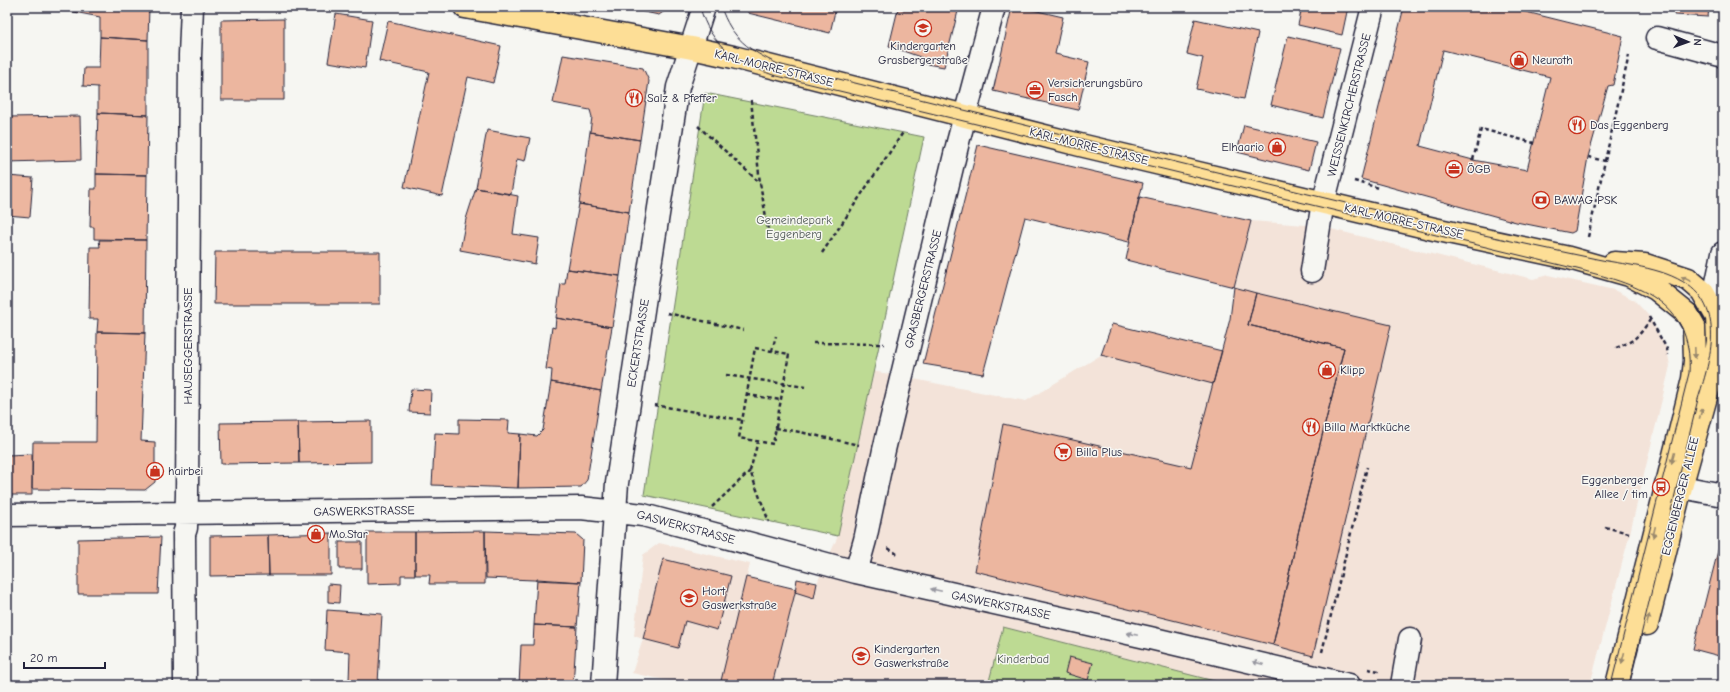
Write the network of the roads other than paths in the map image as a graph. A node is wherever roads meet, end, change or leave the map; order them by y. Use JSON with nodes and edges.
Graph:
{"nodes":[{"id":1,"x":192,"y":7,"type":"edge"},
{"id":2,"x":465,"y":7,"type":"edge"},
{"id":3,"x":704,"y":7,"type":"edge"},
{"id":4,"x":994,"y":7,"type":"edge"},
{"id":5,"x":1373,"y":7,"type":"edge"},
{"id":6,"x":1657,"y":38,"type":"dead end"},
{"id":7,"x":692,"y":48,"type":"junction"},
{"id":8,"x":1723,"y":56,"type":"edge"},
{"id":9,"x":966,"y":116,"type":"junction"},
{"id":10,"x":1324,"y":203,"type":"junction"},
{"id":11,"x":1723,"y":253,"type":"edge"},
{"id":12,"x":1569,"y":258,"type":"junction"},
{"id":13,"x":1312,"y":271,"type":"dead end"},
{"id":14,"x":1718,"y":307,"type":"edge"},
{"id":15,"x":1694,"y":326,"type":"junction"},
{"id":16,"x":1673,"y":485,"type":"junction"},
{"id":17,"x":1723,"y":495,"type":"edge"},
{"id":18,"x":614,"y":511,"type":"junction"},
{"id":19,"x":185,"y":513,"type":"junction"},
{"id":20,"x":7,"y":515,"type":"edge"},
{"id":21,"x":856,"y":572,"type":"junction"},
{"id":22,"x":1410,"y":639,"type":"dead end"},
{"id":23,"x":1403,"y":681,"type":"edge"},
{"id":24,"x":185,"y":685,"type":"edge"},
{"id":25,"x":603,"y":685,"type":"edge"},
{"id":26,"x":1349,"y":685,"type":"edge"},
{"id":27,"x":1617,"y":685,"type":"edge"},
{"id":28,"x":1631,"y":685,"type":"edge"}],
"edges":[{"from":1,"to":19,"type":"street","name":"HAUSEGGERSTRASSE"},
{"from":2,"to":7,"type":"main road","name":"KARL-MORRE-STRASSE"},
{"from":3,"to":7,"type":"street","name":"ECKERTSTRASSE"},
{"from":4,"to":9,"type":"street","name":"GRASBERGERSTRASSE"},
{"from":5,"to":10,"type":"street","name":"WEISSENKIRCHERSTRASSE"},
{"from":6,"to":8,"type":"street"},
{"from":7,"to":9,"type":"main road","name":"KARL-MORRE-STRASSE"},
{"from":7,"to":18,"type":"street","name":"ECKERTSTRASSE"},
{"from":9,"to":10,"type":"main road","name":"KARL-MORRE-STRASSE"},
{"from":9,"to":21,"type":"street","name":"GRASBERGERSTRASSE"},
{"from":10,"to":12,"type":"main road","name":"KARL-MORRE-STRASSE"},
{"from":10,"to":13,"type":"street","name":"WEISSENKIRCHERSTRASSE"},
{"from":11,"to":14,"type":"street","name":"EGGENBERGER ALLEE"},
{"from":14,"to":12,"type":"main road","name":"EGGENBERGER ALLEE","one_way":true},
{"from":12,"to":15,"type":"main road","name":"KARL-MORRE-STRASSE"},
{"from":14,"to":15,"type":"street"},
{"from":16,"to":14,"type":"main road","name":"EGGENBERGER ALLEE","one_way":true},
{"from":15,"to":16,"type":"main road","name":"EGGENBERGER ALLEE","one_way":true},
{"from":16,"to":17,"type":"street"},
{"from":16,"to":27,"type":"main road","name":"EGGENBERGER ALLEE","one_way":true},
{"from":28,"to":16,"type":"main road","name":"EGGENBERGER ALLEE","one_way":true},
{"from":18,"to":19,"type":"street","name":"GASWERKSTRASSE"},
{"from":18,"to":21,"type":"street","name":"GASWERKSTRASSE"},
{"from":18,"to":25,"type":"street","name":"ECKERTSTRASSE"},
{"from":19,"to":20,"type":"street","name":"GASWERKSTRASSE"},
{"from":19,"to":24,"type":"street","name":"HAUSEGGERSTRASSE"},
{"from":26,"to":21,"type":"street","name":"GASWERKSTRASSE","one_way":true},
{"from":22,"to":23,"type":"street"}]}
